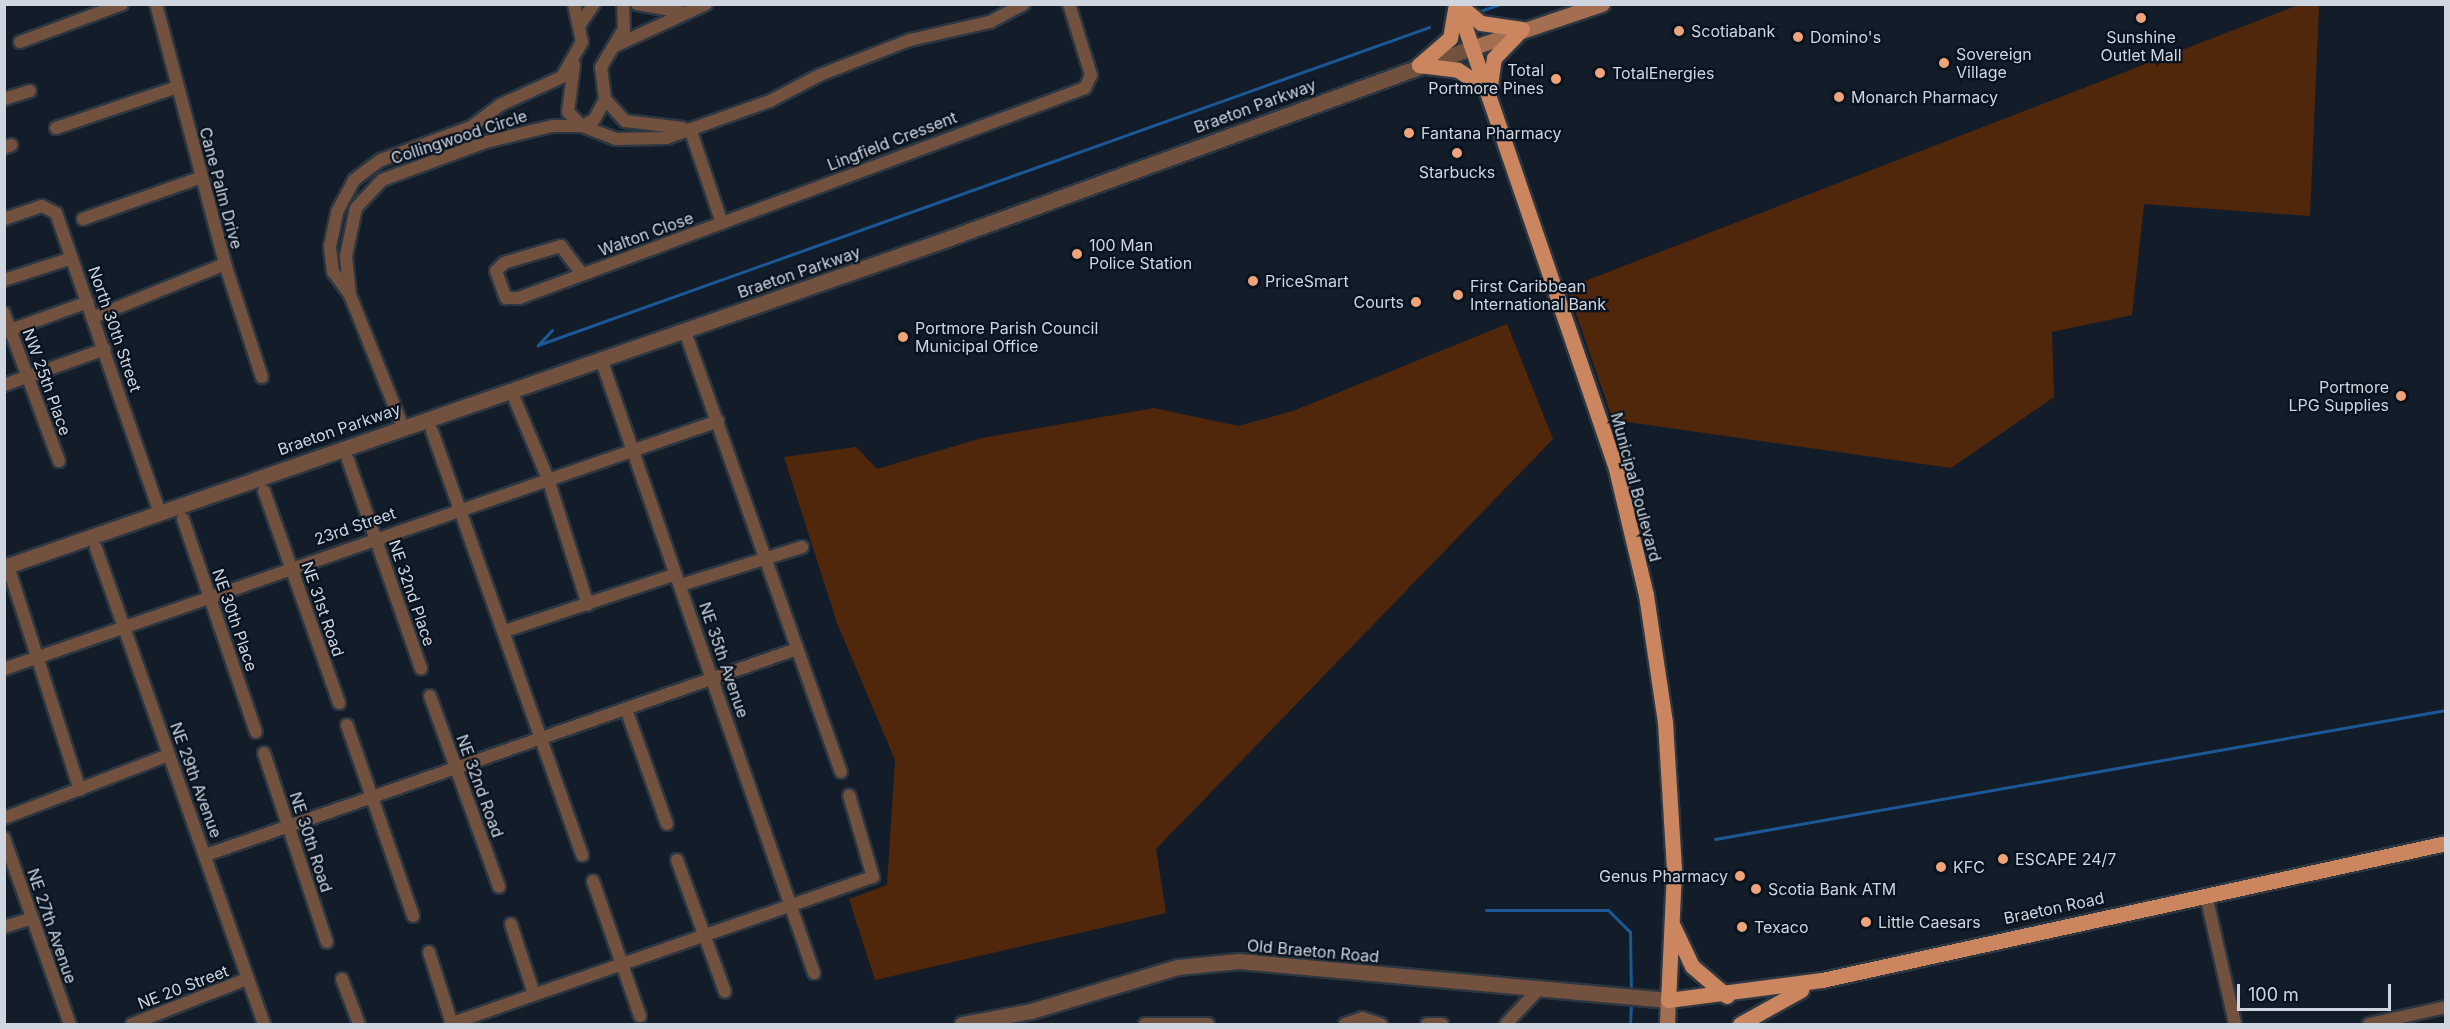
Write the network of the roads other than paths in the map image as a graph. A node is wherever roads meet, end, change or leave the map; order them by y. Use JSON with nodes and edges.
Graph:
{"nodes":[{"id":1,"x":122,"y":4,"type":"edge"},
{"id":2,"x":156,"y":4,"type":"edge"},
{"id":3,"x":574,"y":4,"type":"edge"},
{"id":4,"x":594,"y":4,"type":"edge"},
{"id":5,"x":623,"y":4,"type":"edge"},
{"id":6,"x":637,"y":4,"type":"edge"},
{"id":7,"x":706,"y":4,"type":"edge"},
{"id":8,"x":1024,"y":4,"type":"edge"},
{"id":9,"x":1069,"y":4,"type":"edge"},
{"id":10,"x":1457,"y":4,"type":"edge"},
{"id":11,"x":1602,"y":4,"type":"edge"},
{"id":12,"x":686,"y":12,"type":"junction"},
{"id":13,"x":579,"y":27,"type":"junction"},
{"id":14,"x":1522,"y":29,"type":"junction"},
{"id":15,"x":21,"y":42,"type":"dead end"},
{"id":16,"x":1474,"y":47,"type":"junction"},
{"id":17,"x":613,"y":48,"type":"junction"},
{"id":18,"x":574,"y":65,"type":"junction"},
{"id":19,"x":1419,"y":65,"type":"junction"},
{"id":20,"x":177,"y":87,"type":"junction"},
{"id":21,"x":30,"y":91,"type":"dead end"},
{"id":22,"x":1489,"y":91,"type":"junction"},
{"id":23,"x":4,"y":99,"type":"edge"},
{"id":24,"x":605,"y":99,"type":"junction"},
{"id":25,"x":582,"y":126,"type":"junction"},
{"id":26,"x":56,"y":128,"type":"dead end"},
{"id":27,"x":690,"y":129,"type":"junction"},
{"id":28,"x":202,"y":177,"type":"junction"},
{"id":29,"x":4,"y":219,"type":"edge"},
{"id":30,"x":83,"y":219,"type":"dead end"},
{"id":31,"x":722,"y":223,"type":"junction"},
{"id":32,"x":72,"y":258,"type":"junction"},
{"id":33,"x":225,"y":264,"type":"junction"},
{"id":34,"x":582,"y":274,"type":"junction"},
{"id":35,"x":4,"y":280,"type":"edge"},
{"id":36,"x":350,"y":295,"type":"junction"},
{"id":37,"x":88,"y":302,"type":"junction"},
{"id":38,"x":4,"y":313,"type":"edge"},
{"id":39,"x":94,"y":317,"type":"junction"},
{"id":40,"x":8,"y":331,"type":"edge"},
{"id":41,"x":688,"y":340,"type":"dead end"},
{"id":42,"x":105,"y":349,"type":"junction"},
{"id":43,"x":601,"y":359,"type":"junction"},
{"id":44,"x":28,"y":376,"type":"junction"},
{"id":45,"x":262,"y":377,"type":"dead end"},
{"id":46,"x":4,"y":385,"type":"edge"},
{"id":47,"x":515,"y":400,"type":"dead end"},
{"id":48,"x":718,"y":420,"type":"junction"},
{"id":49,"x":402,"y":425,"type":"junction"},
{"id":50,"x":432,"y":431,"type":"dead end"},
{"id":51,"x":631,"y":448,"type":"junction"},
{"id":52,"x":348,"y":460,"type":"dead end"},
{"id":53,"x":59,"y":461,"type":"dead end"},
{"id":54,"x":548,"y":480,"type":"junction"},
{"id":55,"x":264,"y":491,"type":"dead end"},
{"id":56,"x":460,"y":508,"type":"junction"},
{"id":57,"x":159,"y":510,"type":"junction"},
{"id":58,"x":183,"y":519,"type":"dead end"},
{"id":59,"x":375,"y":537,"type":"junction"},
{"id":60,"x":802,"y":547,"type":"dead end"},
{"id":61,"x":96,"y":548,"type":"dead end"},
{"id":62,"x":767,"y":558,"type":"junction"},
{"id":63,"x":291,"y":565,"type":"junction"},
{"id":64,"x":6,"y":566,"type":"edge"},
{"id":65,"x":677,"y":580,"type":"junction"},
{"id":66,"x":208,"y":595,"type":"junction"},
{"id":67,"x":588,"y":605,"type":"junction"},
{"id":68,"x":123,"y":625,"type":"junction"},
{"id":69,"x":505,"y":631,"type":"junction"},
{"id":70,"x":797,"y":649,"type":"junction"},
{"id":71,"x":40,"y":655,"type":"junction"},
{"id":72,"x":4,"y":669,"type":"edge"},
{"id":73,"x":422,"y":669,"type":"dead end"},
{"id":74,"x":712,"y":676,"type":"junction"},
{"id":75,"x":430,"y":696,"type":"dead end"},
{"id":76,"x":339,"y":704,"type":"dead end"},
{"id":77,"x":626,"y":709,"type":"junction"},
{"id":78,"x":347,"y":725,"type":"dead end"},
{"id":79,"x":256,"y":732,"type":"dead end"},
{"id":80,"x":543,"y":736,"type":"junction"},
{"id":81,"x":264,"y":753,"type":"dead end"},
{"id":82,"x":168,"y":755,"type":"junction"},
{"id":83,"x":457,"y":768,"type":"junction"},
{"id":84,"x":841,"y":772,"type":"dead end"},
{"id":85,"x":80,"y":790,"type":"junction"},
{"id":86,"x":849,"y":795,"type":"dead end"},
{"id":87,"x":372,"y":797,"type":"junction"},
{"id":88,"x":4,"y":818,"type":"edge"},
{"id":89,"x":667,"y":824,"type":"dead end"},
{"id":90,"x":288,"y":826,"type":"junction"},
{"id":91,"x":4,"y":838,"type":"edge"},
{"id":92,"x":2445,"y":843,"type":"edge"},
{"id":93,"x":206,"y":855,"type":"junction"},
{"id":94,"x":582,"y":855,"type":"dead end"},
{"id":95,"x":677,"y":860,"type":"dead end"},
{"id":96,"x":593,"y":881,"type":"dead end"},
{"id":97,"x":499,"y":887,"type":"dead end"},
{"id":98,"x":2206,"y":895,"type":"junction"},
{"id":99,"x":791,"y":908,"type":"junction"},
{"id":100,"x":413,"y":916,"type":"dead end"},
{"id":101,"x":30,"y":919,"type":"junction"},
{"id":102,"x":512,"y":924,"type":"dead end"},
{"id":103,"x":1673,"y":926,"type":"junction"},
{"id":104,"x":4,"y":927,"type":"edge"},
{"id":105,"x":706,"y":938,"type":"junction"},
{"id":106,"x":327,"y":942,"type":"dead end"},
{"id":107,"x":429,"y":952,"type":"dead end"},
{"id":108,"x":622,"y":968,"type":"junction"},
{"id":109,"x":814,"y":973,"type":"dead end"},
{"id":110,"x":247,"y":979,"type":"junction"},
{"id":111,"x":342,"y":979,"type":"dead end"},
{"id":112,"x":1822,"y":980,"type":"junction"},
{"id":113,"x":1539,"y":989,"type":"junction"},
{"id":114,"x":725,"y":992,"type":"dead end"},
{"id":115,"x":534,"y":994,"type":"junction"},
{"id":116,"x":1727,"y":996,"type":"junction"},
{"id":117,"x":1668,"y":1000,"type":"junction"},
{"id":118,"x":2445,"y":1007,"type":"edge"},
{"id":119,"x":639,"y":1016,"type":"dead end"},
{"id":120,"x":165,"y":1019,"type":"edge"},
{"id":121,"x":70,"y":1024,"type":"edge"},
{"id":122,"x":132,"y":1024,"type":"edge"},
{"id":123,"x":264,"y":1024,"type":"edge"},
{"id":124,"x":359,"y":1024,"type":"edge"},
{"id":125,"x":451,"y":1024,"type":"edge"},
{"id":126,"x":962,"y":1024,"type":"edge"},
{"id":127,"x":1145,"y":1024,"type":"edge"},
{"id":128,"x":1188,"y":1024,"type":"edge"},
{"id":129,"x":1208,"y":1024,"type":"edge"},
{"id":130,"x":1345,"y":1024,"type":"edge"},
{"id":131,"x":1380,"y":1024,"type":"edge"},
{"id":132,"x":1427,"y":1024,"type":"edge"},
{"id":133,"x":1436,"y":1024,"type":"edge"},
{"id":134,"x":1442,"y":1024,"type":"edge"},
{"id":135,"x":1506,"y":1024,"type":"edge"},
{"id":136,"x":1667,"y":1024,"type":"edge"},
{"id":137,"x":1740,"y":1024,"type":"edge"},
{"id":138,"x":2235,"y":1024,"type":"edge"},
{"id":139,"x":2369,"y":1024,"type":"edge"}],
"edges":[{"from":1,"to":15,"type":"street"},
{"from":2,"to":20,"type":"street","name":"Cane Palm Drive"},
{"from":3,"to":13,"type":"street"},
{"from":4,"to":13,"type":"street"},
{"from":5,"to":17,"type":"street"},
{"from":6,"to":12,"type":"street"},
{"from":7,"to":12,"type":"street"},
{"from":8,"to":27,"type":"street","name":"Collingwood Circle"},
{"from":9,"to":31,"type":"street","name":"Lingfield Cressent"},
{"from":10,"to":14,"type":"main road"},
{"from":10,"to":16,"type":"main road","name":"Municipal Boulevard"},
{"from":10,"to":19,"type":"main road"},
{"from":11,"to":14,"type":"main road","name":"Braeton Parkway"},
{"from":12,"to":17,"type":"street"},
{"from":13,"to":18,"type":"street"},
{"from":14,"to":16,"type":"main road","name":"Braeton Parkway"},
{"from":14,"to":22,"type":"main road"},
{"from":16,"to":19,"type":"street","name":"Braeton Parkway"},
{"from":16,"to":22,"type":"main road","name":"Municipal Boulevard"},
{"from":17,"to":24,"type":"street"},
{"from":18,"to":25,"type":"street"},
{"from":18,"to":36,"type":"street","name":"Collingwood Circle"},
{"from":19,"to":22,"type":"main road"},
{"from":19,"to":43,"type":"street","name":"Braeton Parkway"},
{"from":20,"to":26,"type":"street"},
{"from":20,"to":28,"type":"street","name":"Cane Palm Drive"},
{"from":21,"to":23,"type":"street"},
{"from":22,"to":103,"type":"main road","name":"Municipal Boulevard"},
{"from":24,"to":25,"type":"street"},
{"from":24,"to":27,"type":"street","name":"Collingwood Circle"},
{"from":25,"to":27,"type":"street","name":"Collingwood Circle"},
{"from":25,"to":36,"type":"street","name":"Collingwood Circle"},
{"from":27,"to":31,"type":"street"},
{"from":28,"to":30,"type":"street"},
{"from":28,"to":33,"type":"street","name":"Cane Palm Drive"},
{"from":29,"to":32,"type":"street","name":"North 30th Street"},
{"from":31,"to":34,"type":"street","name":"Walton Close"},
{"from":32,"to":35,"type":"street"},
{"from":32,"to":37,"type":"street","name":"North 30th Street"},
{"from":33,"to":39,"type":"street"},
{"from":33,"to":45,"type":"street","name":"Cane Palm Drive"},
{"from":34,"to":34,"type":"street","name":"Walton Close"},
{"from":36,"to":49,"type":"street"},
{"from":37,"to":39,"type":"street","name":"North 30th Street"},
{"from":37,"to":40,"type":"street"},
{"from":38,"to":40,"type":"street","name":"NW 25th Place"},
{"from":39,"to":42,"type":"street","name":"North 30th Street"},
{"from":40,"to":44,"type":"street","name":"NW 25th Place"},
{"from":41,"to":48,"type":"street"},
{"from":42,"to":44,"type":"street"},
{"from":42,"to":57,"type":"street","name":"North 30th Street"},
{"from":43,"to":49,"type":"street","name":"Braeton Parkway"},
{"from":43,"to":51,"type":"street","name":"NE 35th Avenue"},
{"from":44,"to":46,"type":"street"},
{"from":44,"to":53,"type":"street","name":"NW 25th Place"},
{"from":47,"to":54,"type":"street"},
{"from":48,"to":51,"type":"street","name":"23rd Street"},
{"from":48,"to":62,"type":"street"},
{"from":49,"to":57,"type":"street","name":"Braeton Parkway"},
{"from":50,"to":56,"type":"street"},
{"from":51,"to":54,"type":"street","name":"23rd Street"},
{"from":51,"to":65,"type":"street","name":"NE 35th Avenue"},
{"from":52,"to":59,"type":"street","name":"NE 32nd Place"},
{"from":54,"to":56,"type":"street","name":"23rd Street"},
{"from":54,"to":67,"type":"street"},
{"from":55,"to":63,"type":"street","name":"NE 31st Road"},
{"from":56,"to":59,"type":"street","name":"23rd Street"},
{"from":56,"to":69,"type":"street"},
{"from":57,"to":64,"type":"street","name":"Braeton Parkway"},
{"from":58,"to":66,"type":"street","name":"NE 30th Place"},
{"from":59,"to":63,"type":"street","name":"23rd Street"},
{"from":59,"to":73,"type":"street","name":"NE 32nd Place"},
{"from":60,"to":62,"type":"street"},
{"from":61,"to":68,"type":"street","name":"NE 29th Avenue"},
{"from":62,"to":65,"type":"street"},
{"from":62,"to":70,"type":"street"},
{"from":63,"to":66,"type":"street","name":"23rd Street"},
{"from":63,"to":76,"type":"street","name":"NE 31st Road"},
{"from":64,"to":71,"type":"street"},
{"from":65,"to":67,"type":"street"},
{"from":65,"to":74,"type":"street","name":"NE 35th Avenue"},
{"from":66,"to":68,"type":"street","name":"23rd Street"},
{"from":66,"to":79,"type":"street","name":"NE 30th Place"},
{"from":67,"to":69,"type":"street"},
{"from":68,"to":71,"type":"street","name":"23rd Street"},
{"from":68,"to":82,"type":"street","name":"NE 29th Avenue"},
{"from":69,"to":80,"type":"street"},
{"from":70,"to":74,"type":"street"},
{"from":70,"to":84,"type":"street"},
{"from":71,"to":72,"type":"street","name":"23rd Street"},
{"from":71,"to":85,"type":"street"},
{"from":74,"to":77,"type":"street"},
{"from":74,"to":99,"type":"street","name":"NE 35th Avenue"},
{"from":75,"to":83,"type":"street","name":"NE 32nd Road"},
{"from":77,"to":80,"type":"street"},
{"from":77,"to":89,"type":"street"},
{"from":78,"to":87,"type":"street"},
{"from":80,"to":83,"type":"street"},
{"from":80,"to":94,"type":"street"},
{"from":81,"to":90,"type":"street","name":"NE 30th Road"},
{"from":82,"to":85,"type":"street"},
{"from":82,"to":93,"type":"street","name":"NE 29th Avenue"},
{"from":83,"to":87,"type":"street"},
{"from":83,"to":97,"type":"street","name":"NE 32nd Road"},
{"from":85,"to":88,"type":"street"},
{"from":86,"to":99,"type":"street"},
{"from":87,"to":90,"type":"street"},
{"from":87,"to":100,"type":"street"},
{"from":90,"to":93,"type":"street"},
{"from":90,"to":106,"type":"street","name":"NE 30th Road"},
{"from":91,"to":101,"type":"street","name":"NE 27th Avenue"},
{"from":92,"to":98,"type":"main road","name":"Braeton Road"},
{"from":93,"to":110,"type":"street","name":"NE 29th Avenue"},
{"from":95,"to":105,"type":"street"},
{"from":96,"to":108,"type":"street"},
{"from":98,"to":112,"type":"main road","name":"Braeton Road"},
{"from":98,"to":138,"type":"street"},
{"from":99,"to":105,"type":"street"},
{"from":99,"to":109,"type":"street","name":"NE 35th Avenue"},
{"from":101,"to":104,"type":"street"},
{"from":101,"to":121,"type":"street","name":"NE 27th Avenue"},
{"from":102,"to":115,"type":"street"},
{"from":103,"to":116,"type":"main road"},
{"from":103,"to":117,"type":"main road","name":"Municipal Boulevard"},
{"from":105,"to":108,"type":"street"},
{"from":105,"to":114,"type":"street"},
{"from":107,"to":125,"type":"street"},
{"from":108,"to":115,"type":"street"},
{"from":108,"to":119,"type":"street"},
{"from":110,"to":120,"type":"street","name":"NE 20 Street"},
{"from":110,"to":123,"type":"street","name":"NE 29th Avenue"},
{"from":111,"to":124,"type":"street"},
{"from":112,"to":116,"type":"main road","name":"Braeton Road"},
{"from":112,"to":137,"type":"main road"},
{"from":113,"to":117,"type":"street","name":"Old Braeton Road"},
{"from":113,"to":126,"type":"street","name":"Old Braeton Road"},
{"from":113,"to":135,"type":"street"},
{"from":115,"to":125,"type":"street"},
{"from":116,"to":117,"type":"main road","name":"Braeton Road"},
{"from":117,"to":136,"type":"main road"},
{"from":118,"to":139,"type":"street"},
{"from":120,"to":122,"type":"street","name":"NE 20 Street"},
{"from":127,"to":128,"type":"street"},
{"from":128,"to":129,"type":"street"},
{"from":130,"to":131,"type":"street"},
{"from":132,"to":133,"type":"street"},
{"from":133,"to":134,"type":"street"}]}
